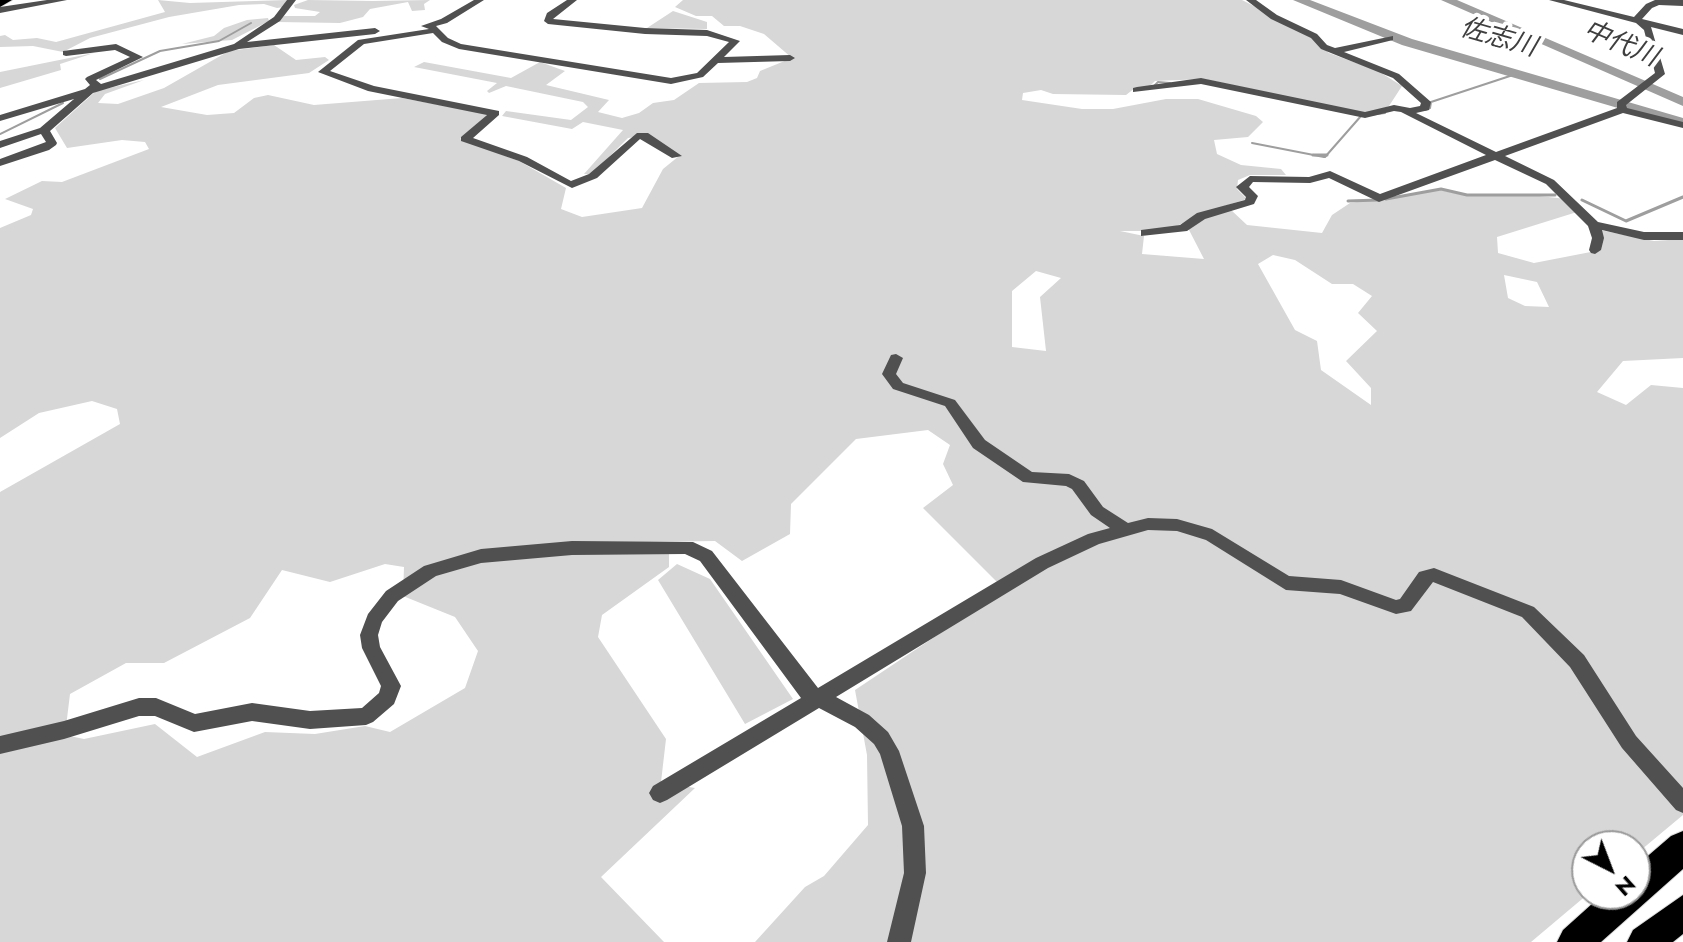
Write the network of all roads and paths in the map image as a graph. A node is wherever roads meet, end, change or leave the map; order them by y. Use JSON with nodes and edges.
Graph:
{"nodes":[{"id":1,"x":7,"y":0,"type":"edge"},
{"id":2,"x":63,"y":0,"type":"edge"},
{"id":3,"x":292,"y":0,"type":"edge"},
{"id":4,"x":480,"y":0,"type":"edge"},
{"id":5,"x":573,"y":0,"type":"edge"},
{"id":6,"x":1250,"y":0,"type":"edge"},
{"id":7,"x":1553,"y":0,"type":"edge"},
{"id":8,"x":1683,"y":3,"type":"edge"},
{"id":9,"x":0,"y":4,"type":"edge"},
{"id":10,"x":0,"y":10,"type":"edge"},
{"id":11,"x":1642,"y":23,"type":"junction"},
{"id":12,"x":434,"y":28,"type":"junction"},
{"id":13,"x":1683,"y":32,"type":"edge"},
{"id":14,"x":1390,"y":38,"type":"dead end"},
{"id":15,"x":238,"y":46,"type":"junction"},
{"id":16,"x":1332,"y":51,"type":"junction"},
{"id":17,"x":66,"y":53,"type":"dead end"},
{"id":18,"x":790,"y":58,"type":"dead end"},
{"id":19,"x":718,"y":60,"type":"junction"},
{"id":20,"x":1137,"y":90,"type":"dead end"},
{"id":21,"x":89,"y":91,"type":"junction"},
{"id":22,"x":1621,"y":107,"type":"junction"},
{"id":23,"x":1406,"y":110,"type":"junction"},
{"id":24,"x":0,"y":118,"type":"edge"},
{"id":25,"x":1683,"y":125,"type":"edge"},
{"id":26,"x":44,"y":130,"type":"junction"},
{"id":27,"x":0,"y":145,"type":"edge"},
{"id":28,"x":676,"y":156,"type":"dead end"},
{"id":29,"x":1499,"y":156,"type":"junction"},
{"id":30,"x":0,"y":163,"type":"edge"},
{"id":31,"x":1594,"y":225,"type":"junction"},
{"id":32,"x":1145,"y":233,"type":"dead end"},
{"id":33,"x":1683,"y":236,"type":"edge"},
{"id":34,"x":1595,"y":250,"type":"dead end"},
{"id":35,"x":896,"y":358,"type":"dead end"},
{"id":36,"x":1124,"y":529,"type":"junction"},
{"id":37,"x":819,"y":701,"type":"junction"},
{"id":38,"x":0,"y":745,"type":"edge"},
{"id":39,"x":660,"y":793,"type":"dead end"},
{"id":40,"x":1683,"y":803,"type":"edge"},
{"id":41,"x":1683,"y":847,"type":"edge"},
{"id":42,"x":1651,"y":875,"type":"edge"},
{"id":43,"x":1611,"y":910,"type":"edge"},
{"id":44,"x":1683,"y":912,"type":"edge"},
{"id":45,"x":899,"y":942,"type":"edge"},
{"id":46,"x":1575,"y":942,"type":"edge"},
{"id":47,"x":1645,"y":942,"type":"edge"}],
"edges":[{"from":1,"to":9,"type":"main road"},
{"from":2,"to":10,"type":"street"},
{"from":3,"to":15,"type":"street"},
{"from":4,"to":12,"type":"street"},
{"from":5,"to":19,"type":"street"},
{"from":6,"to":16,"type":"street"},
{"from":7,"to":11,"type":"street"},
{"from":8,"to":11,"type":"street"},
{"from":11,"to":13,"type":"street"},
{"from":11,"to":22,"type":"street"},
{"from":12,"to":15,"type":"street"},
{"from":12,"to":19,"type":"street"},
{"from":12,"to":28,"type":"street"},
{"from":14,"to":16,"type":"street"},
{"from":15,"to":21,"type":"street"},
{"from":16,"to":23,"type":"street"},
{"from":17,"to":21,"type":"street"},
{"from":18,"to":19,"type":"street"},
{"from":20,"to":23,"type":"street"},
{"from":21,"to":24,"type":"street"},
{"from":21,"to":26,"type":"street"},
{"from":22,"to":25,"type":"street"},
{"from":22,"to":29,"type":"street"},
{"from":23,"to":29,"type":"street"},
{"from":26,"to":27,"type":"street"},
{"from":26,"to":30,"type":"street"},
{"from":29,"to":31,"type":"street"},
{"from":29,"to":32,"type":"street"},
{"from":31,"to":33,"type":"street"},
{"from":31,"to":34,"type":"street"},
{"from":35,"to":36,"type":"street"},
{"from":36,"to":37,"type":"street"},
{"from":36,"to":40,"type":"street"},
{"from":37,"to":38,"type":"street"},
{"from":37,"to":39,"type":"street"},
{"from":37,"to":45,"type":"street"},
{"from":41,"to":42,"type":"highway"},
{"from":43,"to":46,"type":"highway"},
{"from":44,"to":47,"type":"highway"}]}
